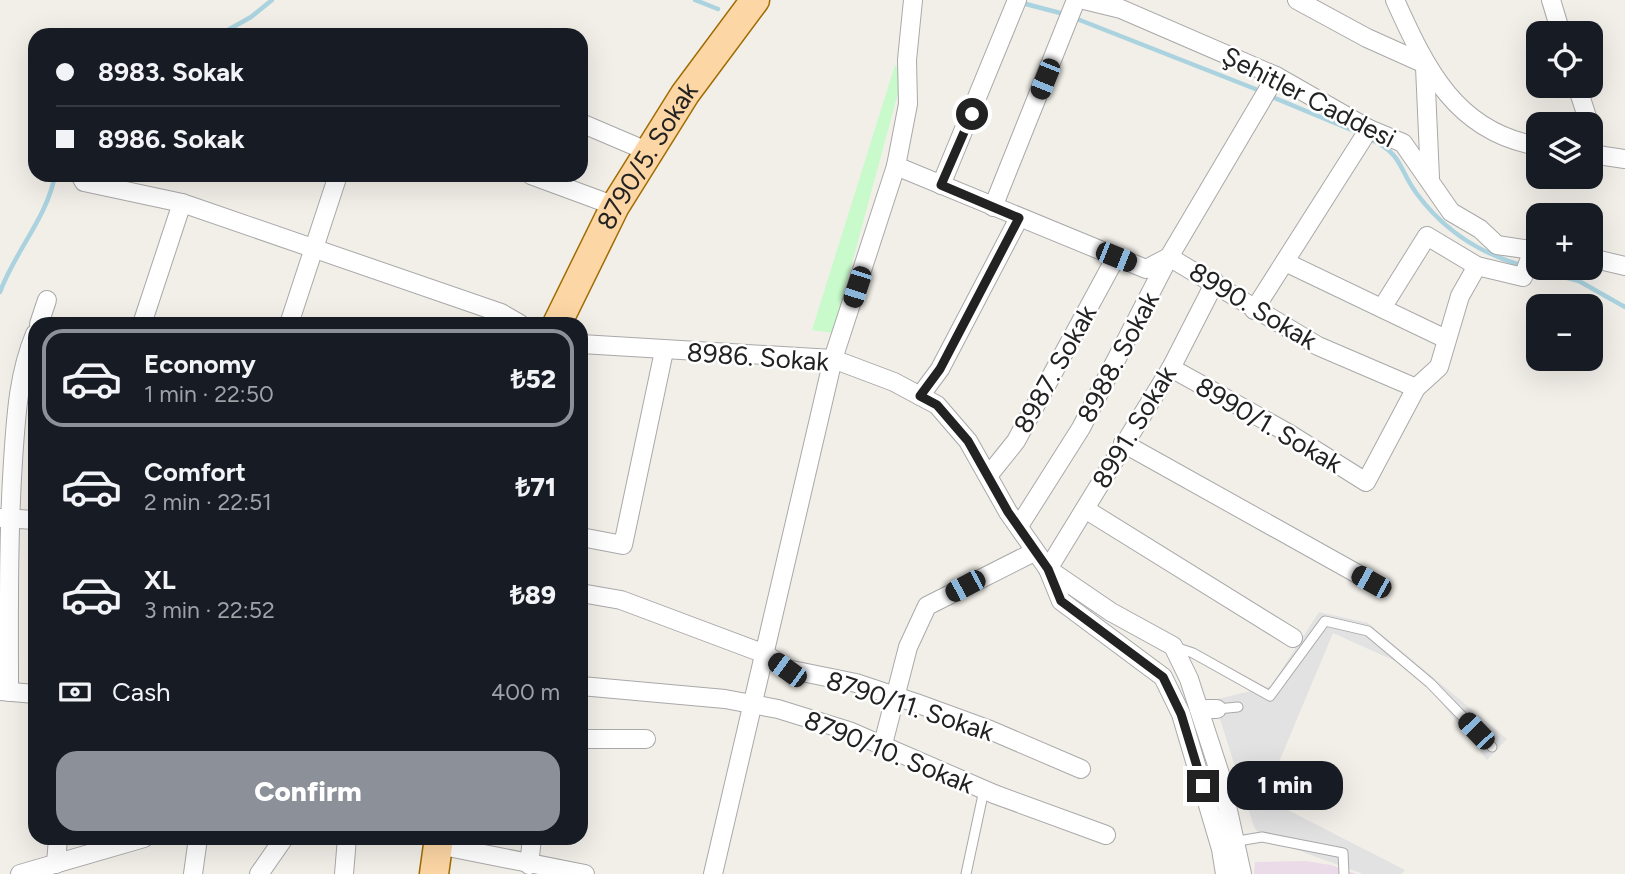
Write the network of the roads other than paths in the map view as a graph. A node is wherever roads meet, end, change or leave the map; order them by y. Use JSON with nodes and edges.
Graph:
{"nodes":[{"id":1,"x":755,"y":0,"type":"edge"},
{"id":2,"x":913,"y":0,"type":"edge"},
{"id":3,"x":1297,"y":0,"type":"edge"},
{"id":4,"x":1395,"y":0,"type":"edge"},
{"id":5,"x":1551,"y":0,"type":"edge"},
{"id":6,"x":1078,"y":3,"type":"edge"},
{"id":7,"x":1015,"y":5,"type":"edge"},
{"id":8,"x":1124,"y":5,"type":"edge"},
{"id":9,"x":1558,"y":21,"type":"edge"},
{"id":10,"x":1425,"y":64,"type":"junction"},
{"id":11,"x":1276,"y":76,"type":"junction"},
{"id":12,"x":588,"y":126,"type":"edge"},
{"id":13,"x":1366,"y":134,"type":"junction"},
{"id":14,"x":1526,"y":144,"type":"edge"},
{"id":15,"x":649,"y":152,"type":"junction"},
{"id":16,"x":1603,"y":156,"type":"edge"},
{"id":17,"x":1625,"y":159,"type":"edge"},
{"id":18,"x":896,"y":166,"type":"junction"},
{"id":19,"x":1430,"y":178,"type":"junction"},
{"id":20,"x":84,"y":182,"type":"edge"},
{"id":21,"x":336,"y":182,"type":"edge"},
{"id":22,"x":550,"y":182,"type":"edge"},
{"id":23,"x":941,"y":185,"type":"junction"},
{"id":24,"x":182,"y":203,"type":"junction"},
{"id":25,"x":615,"y":206,"type":"junction"},
{"id":26,"x":993,"y":207,"type":"junction"},
{"id":27,"x":1019,"y":218,"type":"junction"},
{"id":28,"x":314,"y":249,"type":"junction"},
{"id":29,"x":1526,"y":251,"type":"edge"},
{"id":30,"x":1116,"y":257,"type":"junction"},
{"id":31,"x":1169,"y":257,"type":"junction"},
{"id":32,"x":1603,"y":261,"type":"edge"},
{"id":33,"x":1285,"y":262,"type":"junction"},
{"id":34,"x":1477,"y":266,"type":"junction"},
{"id":35,"x":1625,"y":266,"type":"edge"},
{"id":36,"x":1526,"y":271,"type":"edge"},
{"id":37,"x":1215,"y":282,"type":"junction"},
{"id":38,"x":47,"y":300,"type":"dead end"},
{"id":39,"x":1381,"y":308,"type":"junction"},
{"id":40,"x":1254,"y":310,"type":"junction"},
{"id":41,"x":41,"y":317,"type":"edge"},
{"id":42,"x":144,"y":317,"type":"edge"},
{"id":43,"x":291,"y":317,"type":"edge"},
{"id":44,"x":508,"y":317,"type":"edge"},
{"id":45,"x":560,"y":317,"type":"edge"},
{"id":46,"x":1446,"y":339,"type":"junction"},
{"id":47,"x":588,"y":345,"type":"edge"},
{"id":48,"x":664,"y":351,"type":"junction"},
{"id":49,"x":833,"y":359,"type":"junction"},
{"id":50,"x":28,"y":366,"type":"edge"},
{"id":51,"x":1171,"y":368,"type":"junction"},
{"id":52,"x":1416,"y":388,"type":"junction"},
{"id":53,"x":920,"y":396,"type":"junction"},
{"id":54,"x":1123,"y":443,"type":"junction"},
{"id":55,"x":988,"y":476,"type":"junction"},
{"id":56,"x":1085,"y":509,"type":"junction"},
{"id":57,"x":4,"y":519,"type":"edge"},
{"id":58,"x":28,"y":520,"type":"edge"},
{"id":59,"x":1019,"y":526,"type":"junction"},
{"id":60,"x":588,"y":538,"type":"edge"},
{"id":61,"x":1034,"y":552,"type":"junction"},
{"id":62,"x":1048,"y":569,"type":"junction"},
{"id":63,"x":1371,"y":582,"type":"dead end"},
{"id":64,"x":588,"y":594,"type":"edge"},
{"id":65,"x":1293,"y":638,"type":"dead end"},
{"id":66,"x":1173,"y":646,"type":"junction"},
{"id":67,"x":765,"y":654,"type":"junction"},
{"id":68,"x":588,"y":688,"type":"edge"},
{"id":69,"x":5,"y":691,"type":"edge"},
{"id":70,"x":28,"y":693,"type":"edge"},
{"id":71,"x":894,"y":696,"type":"junction"},
{"id":72,"x":754,"y":704,"type":"junction"},
{"id":73,"x":1238,"y":707,"type":"dead end"},
{"id":74,"x":1208,"y":709,"type":"junction"},
{"id":75,"x":588,"y":739,"type":"edge"},
{"id":76,"x":646,"y":739,"type":"dead end"},
{"id":77,"x":883,"y":744,"type":"junction"},
{"id":78,"x":1492,"y":747,"type":"dead end"},
{"id":79,"x":1080,"y":769,"type":"dead end"},
{"id":80,"x":984,"y":790,"type":"junction"},
{"id":81,"x":1106,"y":835,"type":"dead end"},
{"id":82,"x":1228,"y":842,"type":"junction"},
{"id":83,"x":57,"y":845,"type":"edge"},
{"id":84,"x":115,"y":845,"type":"edge"},
{"id":85,"x":197,"y":845,"type":"edge"},
{"id":86,"x":279,"y":845,"type":"edge"},
{"id":87,"x":346,"y":845,"type":"edge"},
{"id":88,"x":450,"y":845,"type":"edge"},
{"id":89,"x":458,"y":845,"type":"edge"},
{"id":90,"x":531,"y":845,"type":"edge"},
{"id":91,"x":56,"y":864,"type":"junction"},
{"id":92,"x":529,"y":864,"type":"junction"},
{"id":93,"x":20,"y":874,"type":"edge"},
{"id":94,"x":192,"y":874,"type":"edge"},
{"id":95,"x":259,"y":874,"type":"edge"},
{"id":96,"x":344,"y":874,"type":"edge"},
{"id":97,"x":434,"y":874,"type":"edge"},
{"id":98,"x":585,"y":874,"type":"edge"},
{"id":99,"x":713,"y":874,"type":"edge"},
{"id":100,"x":966,"y":874,"type":"edge"},
{"id":101,"x":1225,"y":874,"type":"edge"},
{"id":102,"x":1241,"y":874,"type":"edge"},
{"id":103,"x":1344,"y":874,"type":"edge"}],
"edges":[{"from":1,"to":15,"type":"main road","name":"8790/5. Sokak"},
{"from":2,"to":18,"type":"street"},
{"from":3,"to":10,"type":"street"},
{"from":4,"to":10,"type":"street"},
{"from":5,"to":9,"type":"street"},
{"from":6,"to":8,"type":"street","name":"Şehitler Caddesi"},
{"from":6,"to":26,"type":"street"},
{"from":7,"to":23,"type":"street"},
{"from":8,"to":11,"type":"street","name":"Şehitler Caddesi"},
{"from":10,"to":14,"type":"street"},
{"from":10,"to":19,"type":"street"},
{"from":11,"to":13,"type":"street","name":"Şehitler Caddesi"},
{"from":11,"to":31,"type":"street","name":"8988. Sokak"},
{"from":12,"to":15,"type":"street"},
{"from":13,"to":19,"type":"street","name":"Şehitler Caddesi"},
{"from":13,"to":33,"type":"street"},
{"from":15,"to":25,"type":"main road","name":"8790/5. Sokak"},
{"from":16,"to":17,"type":"street"},
{"from":18,"to":23,"type":"street","name":"8990. Sokak"},
{"from":18,"to":49,"type":"street"},
{"from":19,"to":29,"type":"street","name":"Şehitler Caddesi"},
{"from":20,"to":24,"type":"street"},
{"from":21,"to":28,"type":"street"},
{"from":22,"to":25,"type":"street"},
{"from":23,"to":26,"type":"street","name":"8990. Sokak"},
{"from":24,"to":28,"type":"street"},
{"from":24,"to":42,"type":"street"},
{"from":25,"to":45,"type":"main road","name":"8790/5. Sokak"},
{"from":26,"to":27,"type":"street","name":"8990. Sokak"},
{"from":27,"to":30,"type":"street","name":"8990. Sokak"},
{"from":27,"to":53,"type":"street"},
{"from":28,"to":43,"type":"street"},
{"from":28,"to":44,"type":"street"},
{"from":30,"to":31,"type":"street","name":"8990. Sokak"},
{"from":30,"to":55,"type":"street","name":"8987. Sokak"},
{"from":31,"to":37,"type":"street","name":"8990. Sokak"},
{"from":31,"to":59,"type":"street","name":"8988. Sokak"},
{"from":32,"to":35,"type":"street"},
{"from":33,"to":39,"type":"street"},
{"from":33,"to":40,"type":"street"},
{"from":34,"to":36,"type":"street"},
{"from":34,"to":39,"type":"street"},
{"from":34,"to":46,"type":"street"},
{"from":37,"to":40,"type":"street","name":"8990. Sokak"},
{"from":37,"to":51,"type":"street","name":"8991. Sokak"},
{"from":38,"to":41,"type":"street"},
{"from":39,"to":46,"type":"street"},
{"from":40,"to":52,"type":"street","name":"8990. Sokak"},
{"from":46,"to":52,"type":"street"},
{"from":47,"to":48,"type":"street","name":"8986. Sokak"},
{"from":48,"to":49,"type":"street","name":"8986. Sokak"},
{"from":48,"to":60,"type":"street"},
{"from":49,"to":53,"type":"street","name":"8986. Sokak"},
{"from":49,"to":67,"type":"street"},
{"from":50,"to":57,"type":"street"},
{"from":51,"to":52,"type":"street","name":"8990/1. Sokak"},
{"from":51,"to":54,"type":"street","name":"8991. Sokak"},
{"from":53,"to":55,"type":"street","name":"8986. Sokak"},
{"from":54,"to":56,"type":"street","name":"8991. Sokak"},
{"from":54,"to":63,"type":"street"},
{"from":55,"to":59,"type":"street","name":"8986. Sokak"},
{"from":56,"to":62,"type":"street","name":"8991. Sokak"},
{"from":56,"to":65,"type":"street"},
{"from":57,"to":58,"type":"street"},
{"from":57,"to":69,"type":"street"},
{"from":59,"to":61,"type":"street","name":"8986. Sokak"},
{"from":61,"to":62,"type":"street","name":"8986. Sokak"},
{"from":61,"to":71,"type":"street"},
{"from":62,"to":66,"type":"street","name":"8986. Sokak"},
{"from":62,"to":82,"type":"street","name":"8986. Sokak"},
{"from":64,"to":67,"type":"street","name":"8790/11. Sokak"},
{"from":66,"to":74,"type":"street","name":"8986. Sokak"},
{"from":66,"to":78,"type":"lane"},
{"from":67,"to":71,"type":"street","name":"8790/11. Sokak"},
{"from":67,"to":72,"type":"street"},
{"from":68,"to":72,"type":"street","name":"8790/10. Sokak"},
{"from":69,"to":70,"type":"street"},
{"from":71,"to":77,"type":"street"},
{"from":71,"to":79,"type":"street","name":"8790/11. Sokak"},
{"from":72,"to":77,"type":"street","name":"8790/10. Sokak"},
{"from":72,"to":99,"type":"street"},
{"from":73,"to":74,"type":"lane"},
{"from":74,"to":82,"type":"street","name":"8986. Sokak"},
{"from":75,"to":76,"type":"street"},
{"from":77,"to":80,"type":"street","name":"8790/10. Sokak"},
{"from":80,"to":81,"type":"street","name":"8790/10. Sokak"},
{"from":80,"to":100,"type":"lane"},
{"from":82,"to":101,"type":"street","name":"8986. Sokak"},
{"from":82,"to":102,"type":"street","name":"8986. Sokak"},
{"from":82,"to":103,"type":"lane"},
{"from":83,"to":91,"type":"street"},
{"from":84,"to":91,"type":"street"},
{"from":85,"to":94,"type":"street"},
{"from":86,"to":95,"type":"street"},
{"from":87,"to":96,"type":"street"},
{"from":88,"to":97,"type":"main road"},
{"from":89,"to":92,"type":"street"},
{"from":90,"to":92,"type":"street"},
{"from":91,"to":93,"type":"street"},
{"from":92,"to":98,"type":"street"}]}
